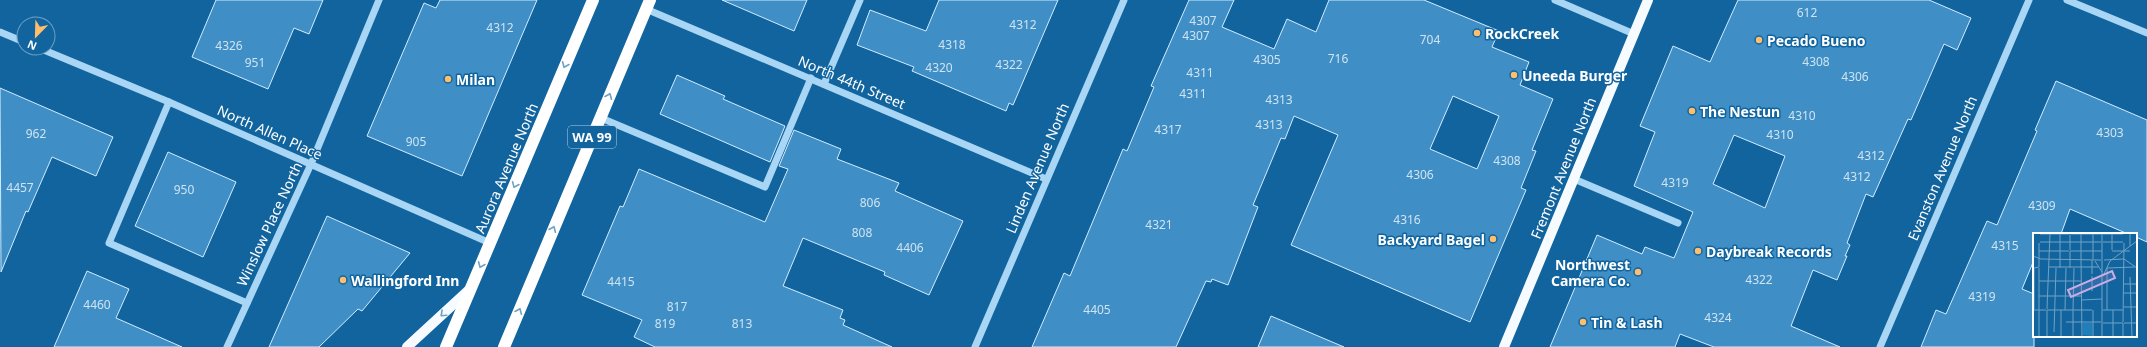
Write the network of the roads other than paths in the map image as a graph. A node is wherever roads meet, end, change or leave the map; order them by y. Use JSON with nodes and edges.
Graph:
{"nodes":[{"id":1,"x":379,"y":0,"type":"edge"},
{"id":2,"x":592,"y":0,"type":"edge"},
{"id":3,"x":860,"y":0,"type":"edge"},
{"id":4,"x":1124,"y":0,"type":"edge"},
{"id":5,"x":1554,"y":0,"type":"edge"},
{"id":6,"x":1648,"y":0,"type":"edge"},
{"id":7,"x":2029,"y":0,"type":"edge"},
{"id":8,"x":2066,"y":0,"type":"edge"},
{"id":9,"x":648,"y":4,"type":"edge"},
{"id":10,"x":0,"y":32,"type":"edge"},
{"id":11,"x":2147,"y":33,"type":"edge"},
{"id":12,"x":1634,"y":34,"type":"junction"},
{"id":13,"x":16,"y":39,"type":"edge"},
{"id":14,"x":56,"y":55,"type":"edge"},
{"id":15,"x":811,"y":78,"type":"junction"},
{"id":16,"x":824,"y":84,"type":"junction"},
{"id":17,"x":169,"y":102,"type":"junction"},
{"id":18,"x":600,"y":118,"type":"junction"},
{"id":19,"x":311,"y":164,"type":"junction"},
{"id":20,"x":1574,"y":179,"type":"junction"},
{"id":21,"x":1046,"y":180,"type":"junction"},
{"id":22,"x":1678,"y":223,"type":"dead end"},
{"id":23,"x":490,"y":243,"type":"junction"},
{"id":24,"x":472,"y":288,"type":"junction"},
{"id":25,"x":246,"y":303,"type":"junction"},
{"id":26,"x":227,"y":347,"type":"edge"},
{"id":27,"x":407,"y":347,"type":"edge"},
{"id":28,"x":446,"y":347,"type":"edge"},
{"id":29,"x":504,"y":347,"type":"edge"},
{"id":30,"x":975,"y":347,"type":"edge"},
{"id":31,"x":1504,"y":347,"type":"edge"},
{"id":32,"x":1880,"y":347,"type":"edge"}],
"edges":[{"from":1,"to":19,"type":"street","name":"Winslow Place North"},
{"from":2,"to":23,"type":"highway","name":"Aurora Avenue North","one_way":true},
{"from":3,"to":16,"type":"street"},
{"from":4,"to":21,"type":"street","name":"Linden Avenue North"},
{"from":5,"to":12,"type":"street"},
{"from":6,"to":12,"type":"main road","name":"Fremont Avenue North"},
{"from":7,"to":32,"type":"street","name":"Evanston Avenue North"},
{"from":8,"to":11,"type":"street"},
{"from":9,"to":15,"type":"street","name":"North 44th Street"},
{"from":18,"to":9,"type":"highway","number":"WA 99","one_way":true},
{"from":10,"to":13,"type":"street"},
{"from":12,"to":20,"type":"main road","name":"Fremont Avenue North"},
{"from":14,"to":17,"type":"street","name":"North Allen Place"},
{"from":15,"to":16,"type":"street","name":"North 44th Street"},
{"from":15,"to":18,"type":"street"},
{"from":16,"to":21,"type":"street","name":"North 44th Street"},
{"from":17,"to":19,"type":"street","name":"North Allen Place"},
{"from":17,"to":25,"type":"street"},
{"from":29,"to":18,"type":"highway","number":"WA 99","one_way":true},
{"from":19,"to":23,"type":"street","name":"North Allen Place"},
{"from":19,"to":25,"type":"street","name":"Winslow Place North"},
{"from":20,"to":22,"type":"street"},
{"from":20,"to":31,"type":"main road","name":"Fremont Avenue North"},
{"from":21,"to":30,"type":"street","name":"Linden Avenue North"},
{"from":23,"to":24,"type":"highway","name":"Aurora Avenue North","one_way":true},
{"from":24,"to":27,"type":"main road","one_way":true},
{"from":24,"to":28,"type":"highway","name":"Aurora Avenue North"},
{"from":25,"to":26,"type":"street","name":"Winslow Place North"}]}
